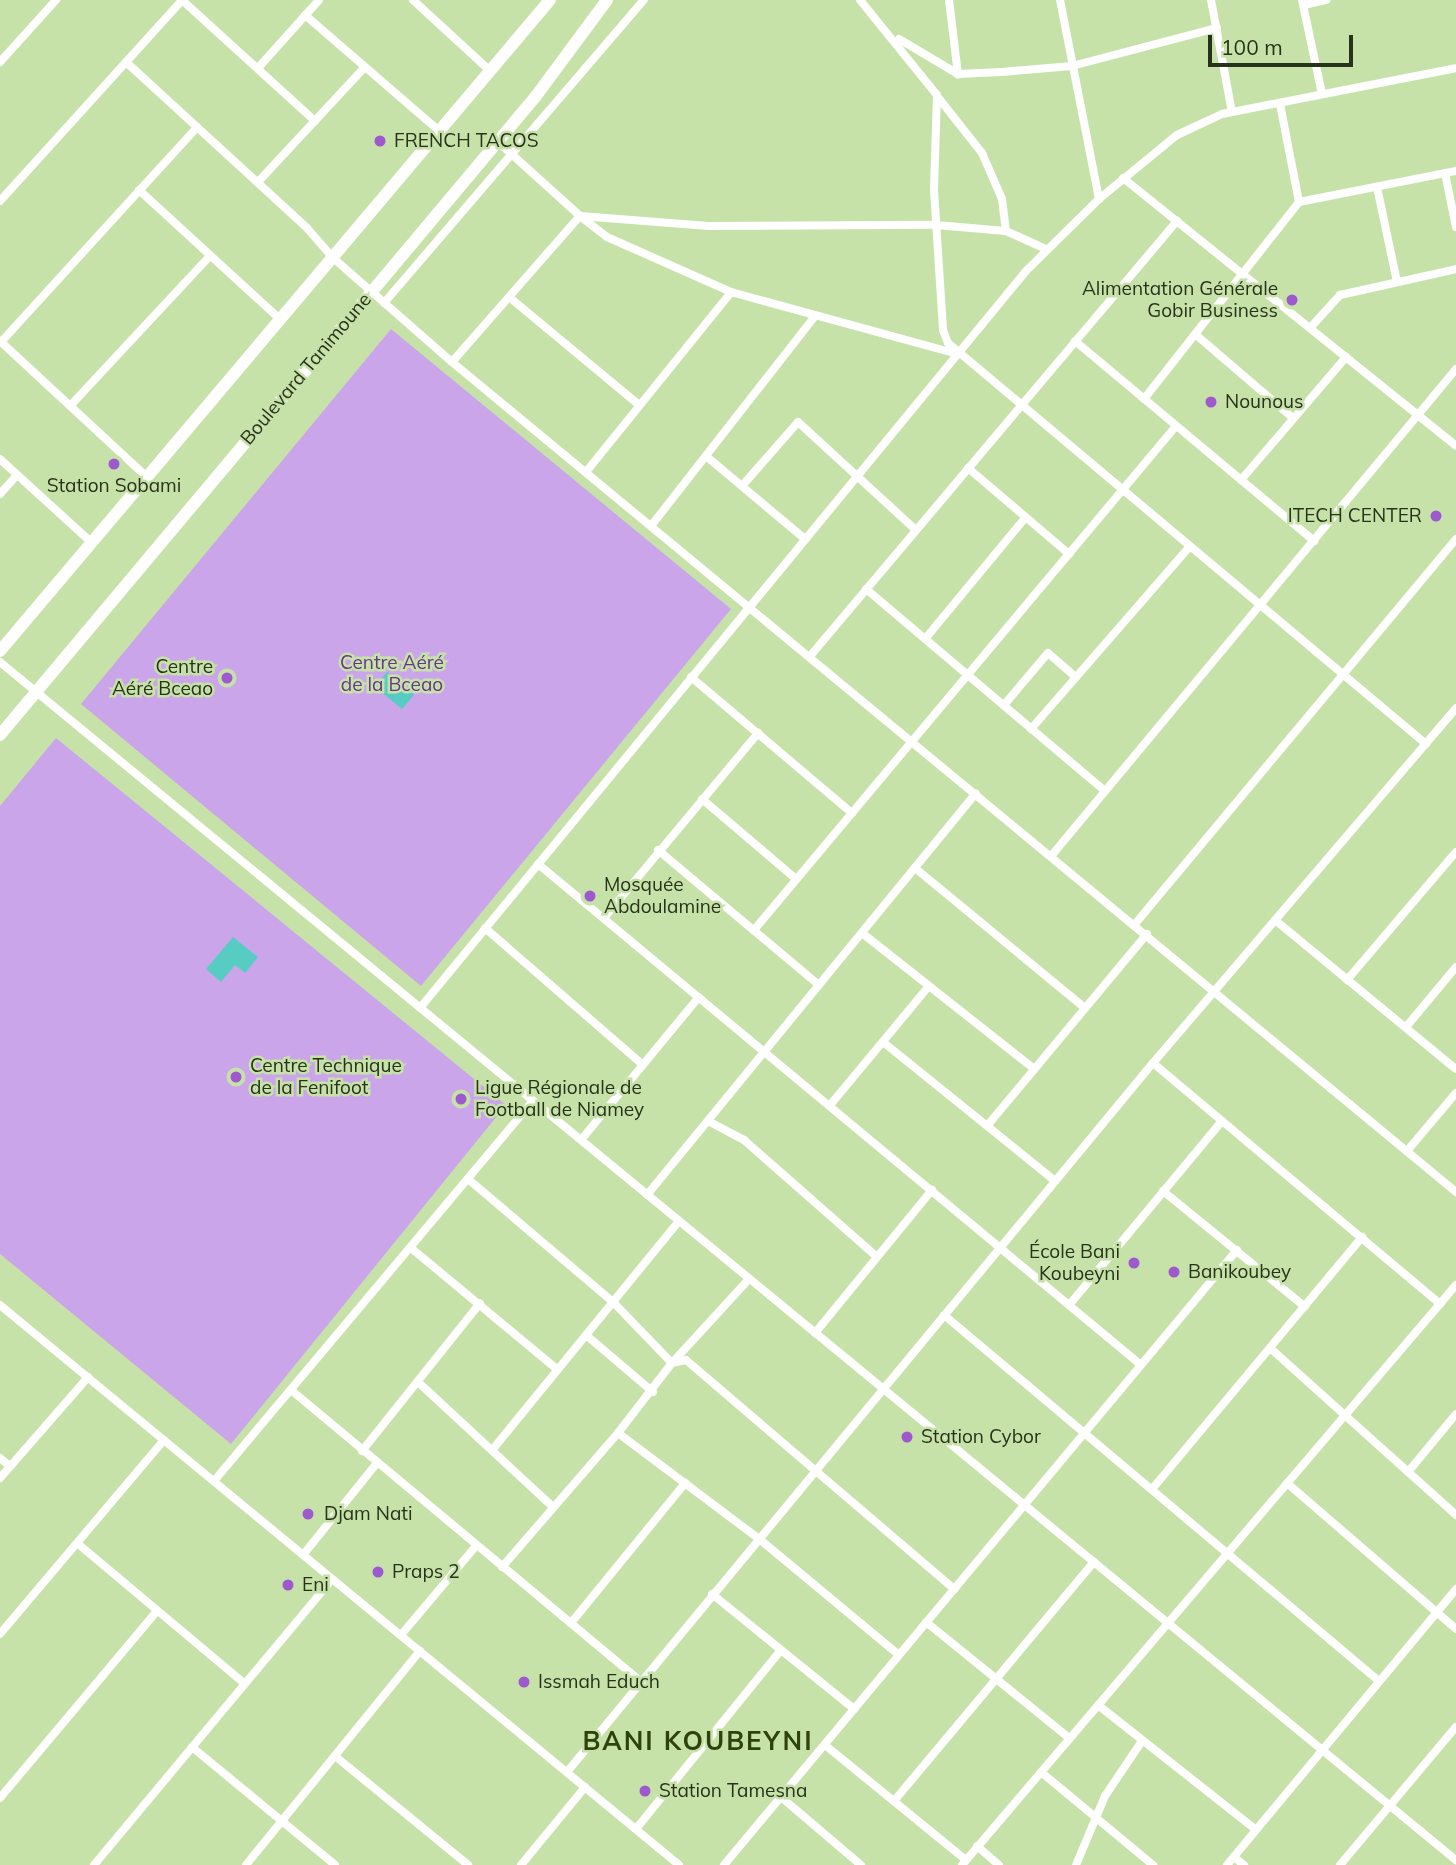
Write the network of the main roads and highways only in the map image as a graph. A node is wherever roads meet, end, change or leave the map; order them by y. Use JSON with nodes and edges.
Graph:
{"nodes":[{"id":1,"x":550,"y":0,"type":"edge"},
{"id":2,"x":607,"y":0,"type":"edge"},
{"id":3,"x":0,"y":651,"type":"edge"},
{"id":4,"x":0,"y":735,"type":"edge"}],
"edges":[{"from":1,"to":3,"type":"main road"},
{"from":2,"to":4,"type":"main road","name":"Boulevard Tanimoune"}]}
